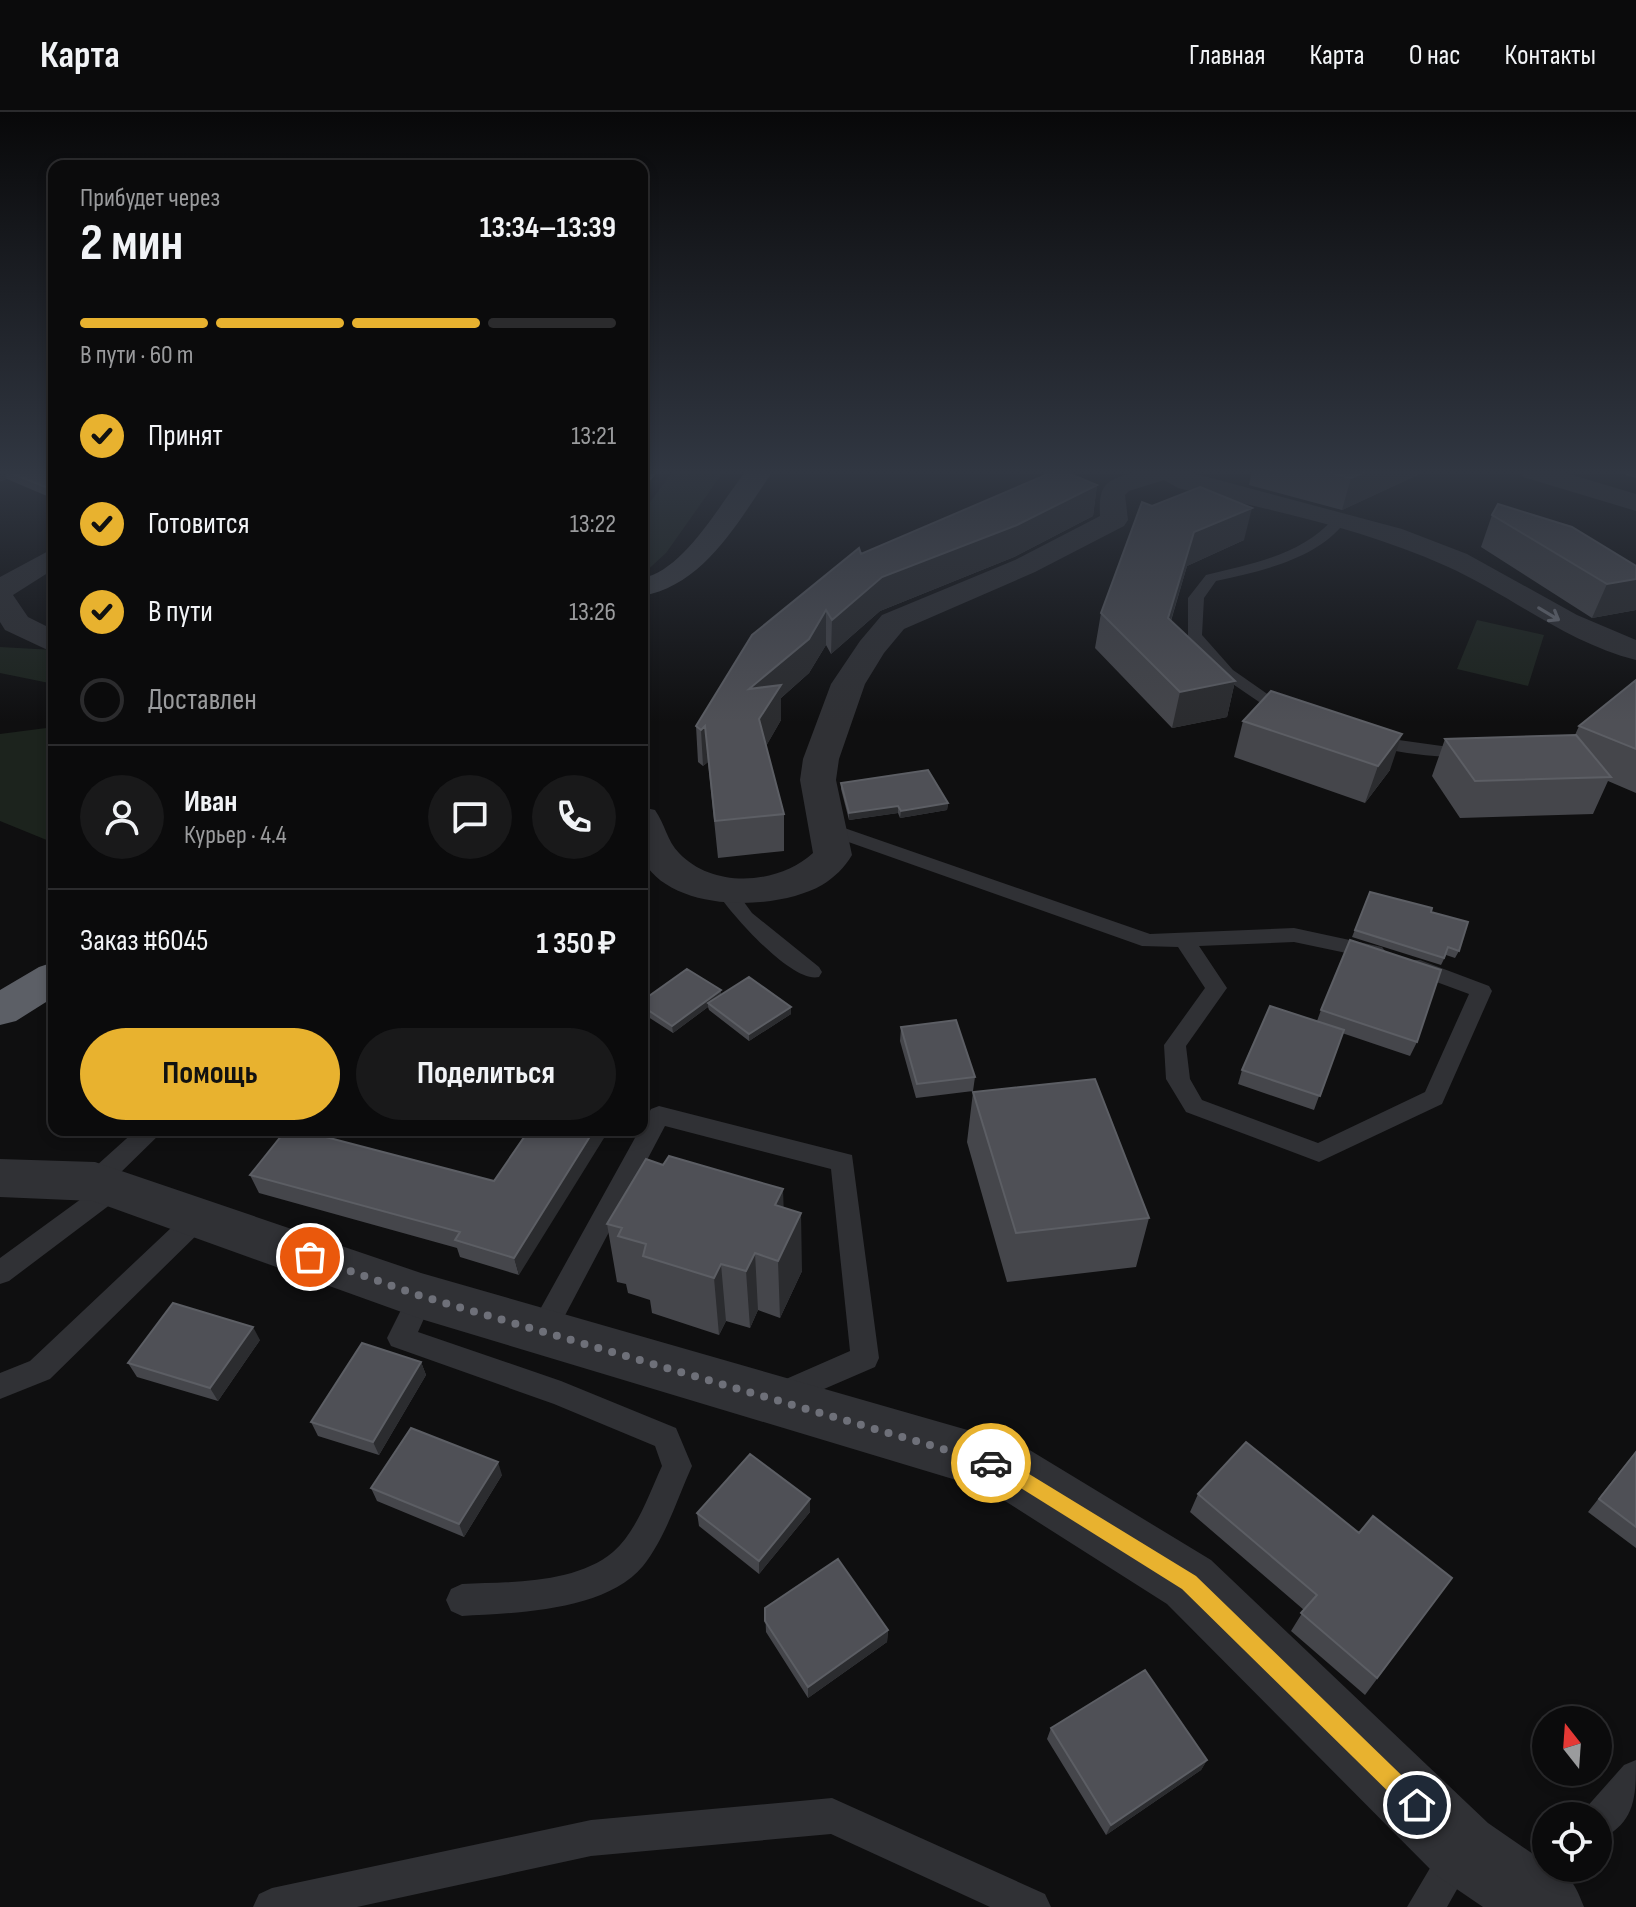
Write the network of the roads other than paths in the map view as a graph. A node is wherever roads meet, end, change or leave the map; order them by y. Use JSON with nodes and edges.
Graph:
{"nodes":[{"id":1,"x":693,"y":555,"type":"edge"},
{"id":2,"x":1047,"y":555,"type":"edge"},
{"id":3,"x":1289,"y":555,"type":"edge"},
{"id":4,"x":1445,"y":555,"type":"edge"},
{"id":5,"x":48,"y":561,"type":"edge"},
{"id":6,"x":648,"y":587,"type":"edge"},
{"id":7,"x":0,"y":590,"type":"edge"},
{"id":8,"x":5,"y":615,"type":"edge"},
{"id":9,"x":48,"y":640,"type":"edge"},
{"id":10,"x":1636,"y":650,"type":"edge"},
{"id":11,"x":1308,"y":722,"type":"edge"},
{"id":12,"x":1349,"y":734,"type":"edge"},
{"id":13,"x":1491,"y":749,"type":"edge"},
{"id":14,"x":830,"y":829,"type":"junction"},
{"id":15,"x":648,"y":842,"type":"edge"},
{"id":16,"x":726,"y":891,"type":"junction"},
{"id":17,"x":1184,"y":939,"type":"junction"},
{"id":18,"x":811,"y":972,"type":"dead end"},
{"id":19,"x":48,"y":981,"type":"edge"},
{"id":20,"x":48,"y":1002,"type":"edge"},
{"id":21,"x":0,"y":1010,"type":"edge"},
{"id":22,"x":0,"y":1031,"type":"edge"},
{"id":23,"x":648,"y":1135,"type":"edge"},
{"id":24,"x":147,"y":1136,"type":"edge"},
{"id":25,"x":648,"y":1136,"type":"edge"},
{"id":26,"x":0,"y":1178,"type":"edge"},
{"id":27,"x":105,"y":1185,"type":"junction"},
{"id":28,"x":198,"y":1218,"type":"junction"},
{"id":29,"x":0,"y":1273,"type":"edge"},
{"id":30,"x":421,"y":1296,"type":"junction"},
{"id":31,"x":542,"y":1332,"type":"junction"},
{"id":32,"x":0,"y":1386,"type":"edge"},
{"id":33,"x":771,"y":1399,"type":"junction"},
{"id":34,"x":462,"y":1600,"type":"dead end"},
{"id":35,"x":1636,"y":1777,"type":"edge"},
{"id":36,"x":1612,"y":1805,"type":"edge"},
{"id":37,"x":1462,"y":1849,"type":"junction"},
{"id":38,"x":1546,"y":1891,"type":"edge"},
{"id":39,"x":272,"y":1907,"type":"edge"},
{"id":40,"x":1032,"y":1907,"type":"edge"},
{"id":41,"x":1426,"y":1907,"type":"edge"}],
"edges":[{"from":1,"to":6,"type":"street"},
{"from":2,"to":14,"type":"street"},
{"from":3,"to":11,"type":"lane"},
{"from":4,"to":10,"type":"street","one_way":true},
{"from":5,"to":7,"type":"street"},
{"from":8,"to":9,"type":"street"},
{"from":12,"to":13,"type":"lane"},
{"from":14,"to":16,"type":"street"},
{"from":14,"to":17,"type":"lane"},
{"from":15,"to":16,"type":"street"},
{"from":16,"to":18,"type":"lane"},
{"from":17,"to":17,"type":"lane"},
{"from":19,"to":21,"type":"highway"},
{"from":20,"to":22,"type":"highway"},
{"from":23,"to":33,"type":"lane"},
{"from":24,"to":27,"type":"lane"},
{"from":25,"to":31,"type":"lane"},
{"from":26,"to":27,"type":"street"},
{"from":27,"to":28,"type":"street"},
{"from":27,"to":29,"type":"lane"},
{"from":28,"to":30,"type":"street"},
{"from":28,"to":32,"type":"lane"},
{"from":30,"to":31,"type":"street"},
{"from":30,"to":34,"type":"lane"},
{"from":31,"to":33,"type":"street"},
{"from":33,"to":37,"type":"street"},
{"from":35,"to":36,"type":"lane"},
{"from":37,"to":38,"type":"street"},
{"from":37,"to":41,"type":"lane"},
{"from":39,"to":40,"type":"lane"}]}
